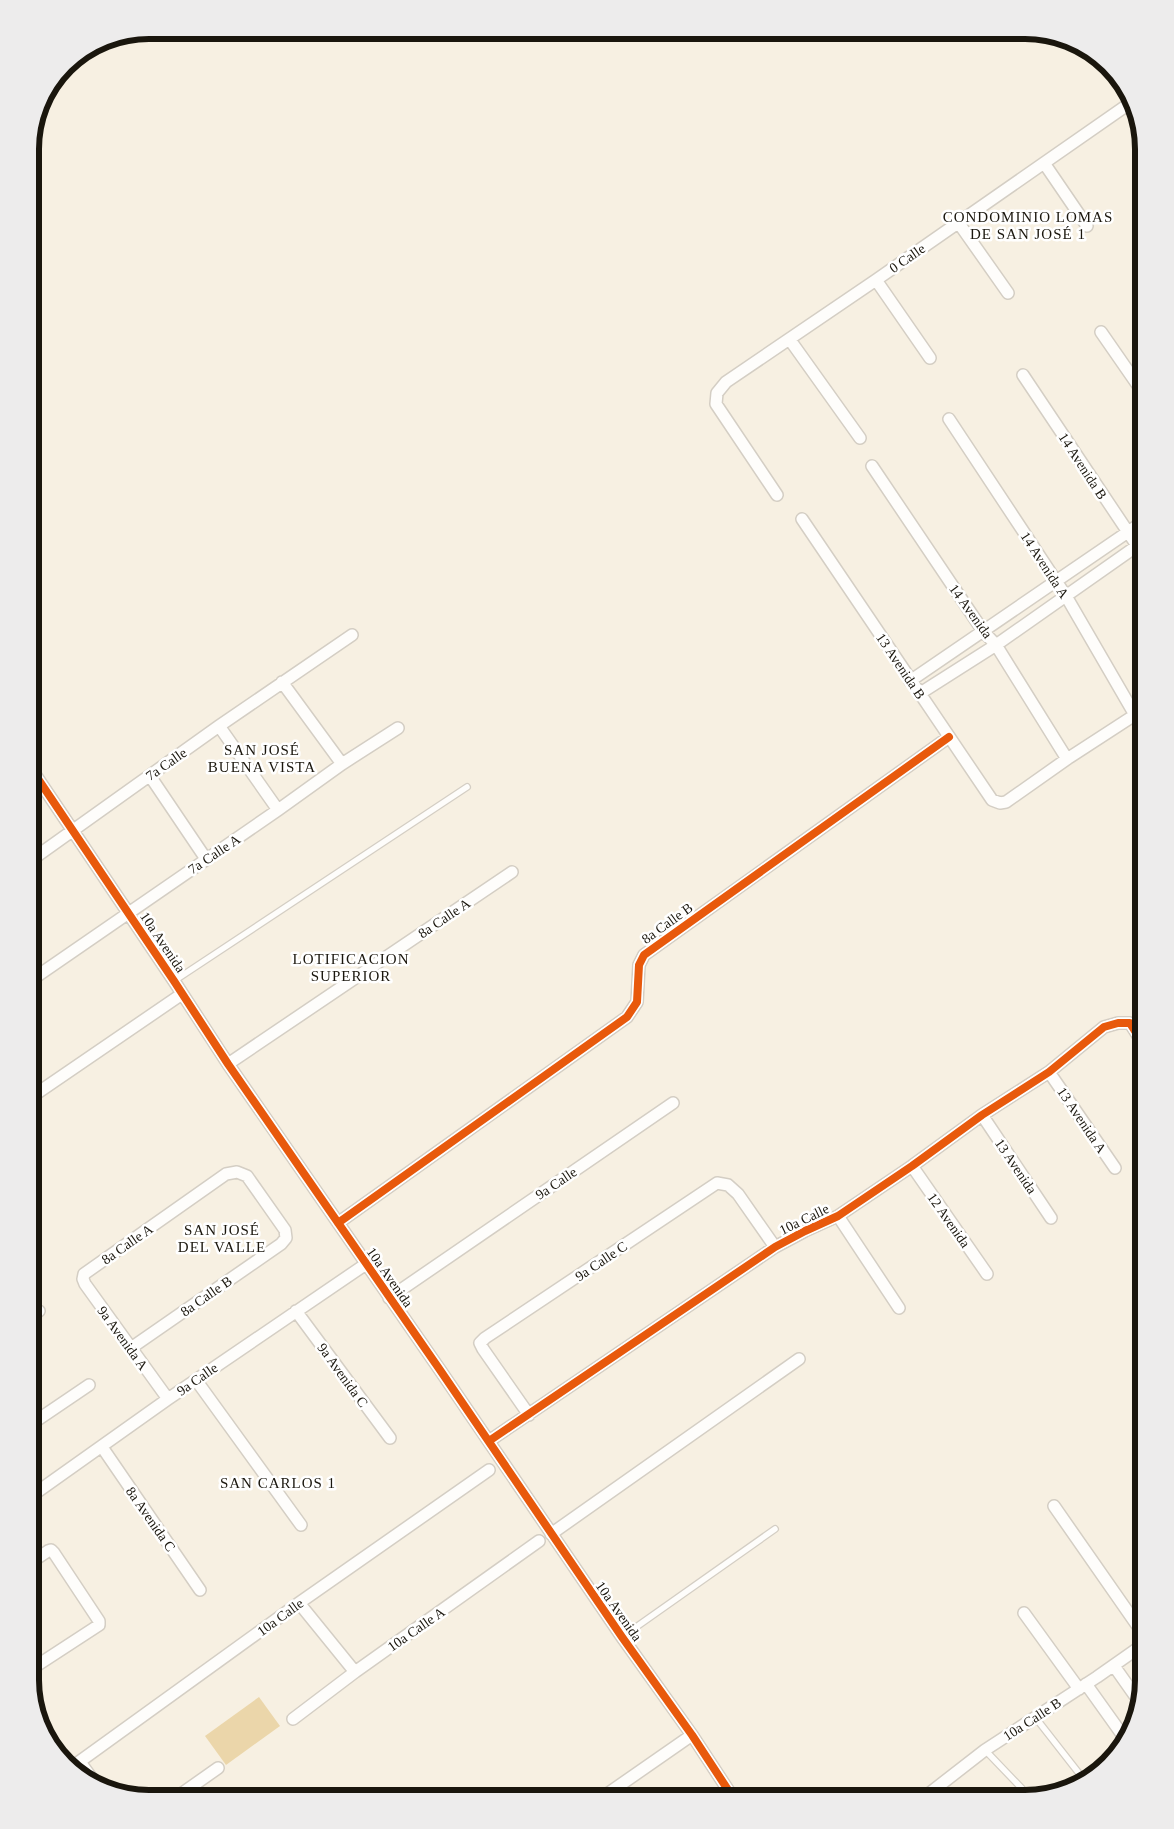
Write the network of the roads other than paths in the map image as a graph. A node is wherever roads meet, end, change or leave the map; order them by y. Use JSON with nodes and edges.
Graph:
{"nodes":[{"id":1,"x":1127,"y":106,"type":"edge"},
{"id":2,"x":1044,"y":163,"type":"junction"},
{"id":3,"x":958,"y":222,"type":"junction"},
{"id":4,"x":1086,"y":226,"type":"dead end"},
{"id":5,"x":876,"y":280,"type":"junction"},
{"id":6,"x":1008,"y":293,"type":"dead end"},
{"id":7,"x":1101,"y":332,"type":"dead end"},
{"id":8,"x":790,"y":340,"type":"junction"},
{"id":9,"x":930,"y":358,"type":"dead end"},
{"id":10,"x":1023,"y":375,"type":"dead end"},
{"id":11,"x":1135,"y":381,"type":"edge"},
{"id":12,"x":949,"y":419,"type":"dead end"},
{"id":13,"x":860,"y":438,"type":"dead end"},
{"id":14,"x":872,"y":466,"type":"dead end"},
{"id":15,"x":776,"y":495,"type":"dead end"},
{"id":16,"x":802,"y":519,"type":"dead end"},
{"id":17,"x":1135,"y":527,"type":"edge"},
{"id":18,"x":1127,"y":533,"type":"junction"},
{"id":19,"x":1135,"y":539,"type":"edge"},
{"id":20,"x":1135,"y":548,"type":"edge"},
{"id":21,"x":1056,"y":581,"type":"junction"},
{"id":22,"x":1066,"y":596,"type":"junction"},
{"id":23,"x":983,"y":631,"type":"junction"},
{"id":24,"x":352,"y":635,"type":"dead end"},
{"id":25,"x":996,"y":646,"type":"junction"},
{"id":26,"x":910,"y":681,"type":"junction"},
{"id":27,"x":282,"y":682,"type":"junction"},
{"id":28,"x":920,"y":694,"type":"junction"},
{"id":29,"x":1135,"y":706,"type":"edge"},
{"id":30,"x":1135,"y":715,"type":"edge"},
{"id":31,"x":219,"y":726,"type":"junction"},
{"id":32,"x":398,"y":728,"type":"dead end"},
{"id":33,"x":949,"y":737,"type":"junction"},
{"id":34,"x":1067,"y":759,"type":"junction"},
{"id":35,"x":342,"y":764,"type":"junction"},
{"id":36,"x":150,"y":776,"type":"junction"},
{"id":37,"x":39,"y":780,"type":"edge"},
{"id":38,"x":467,"y":786,"type":"dead end"},
{"id":39,"x":278,"y":810,"type":"junction"},
{"id":40,"x":73,"y":830,"type":"junction"},
{"id":41,"x":39,"y":855,"type":"edge"},
{"id":42,"x":206,"y":858,"type":"junction"},
{"id":43,"x":512,"y":872,"type":"dead end"},
{"id":44,"x":128,"y":912,"type":"junction"},
{"id":45,"x":39,"y":975,"type":"edge"},
{"id":46,"x":174,"y":981,"type":"junction"},
{"id":47,"x":182,"y":994,"type":"junction"},
{"id":48,"x":1135,"y":1031,"type":"edge"},
{"id":49,"x":228,"y":1064,"type":"junction"},
{"id":50,"x":1049,"y":1072,"type":"junction"},
{"id":51,"x":39,"y":1092,"type":"edge"},
{"id":52,"x":673,"y":1103,"type":"dead end"},
{"id":53,"x":982,"y":1115,"type":"junction"},
{"id":54,"x":912,"y":1166,"type":"junction"},
{"id":55,"x":1115,"y":1168,"type":"dead end"},
{"id":56,"x":838,"y":1216,"type":"junction"},
{"id":57,"x":1051,"y":1218,"type":"dead end"},
{"id":58,"x":338,"y":1223,"type":"junction"},
{"id":59,"x":281,"y":1244,"type":"joint"},
{"id":60,"x":775,"y":1247,"type":"junction"},
{"id":61,"x":366,"y":1264,"type":"junction"},
{"id":62,"x":84,"y":1274,"type":"joint"},
{"id":63,"x":987,"y":1274,"type":"dead end"},
{"id":64,"x":389,"y":1298,"type":"junction"},
{"id":65,"x":899,"y":1308,"type":"dead end"},
{"id":66,"x":296,"y":1311,"type":"junction"},
{"id":67,"x":131,"y":1348,"type":"junction"},
{"id":68,"x":799,"y":1359,"type":"dead end"},
{"id":69,"x":196,"y":1380,"type":"junction"},
{"id":70,"x":89,"y":1385,"type":"dead end"},
{"id":71,"x":168,"y":1400,"type":"junction"},
{"id":72,"x":529,"y":1415,"type":"junction"},
{"id":73,"x":39,"y":1419,"type":"edge"},
{"id":74,"x":390,"y":1438,"type":"dead end"},
{"id":75,"x":489,"y":1441,"type":"junction"},
{"id":76,"x":102,"y":1447,"type":"junction"},
{"id":77,"x":489,"y":1470,"type":"dead end"},
{"id":78,"x":39,"y":1491,"type":"edge"},
{"id":79,"x":1054,"y":1506,"type":"dead end"},
{"id":80,"x":301,"y":1524,"type":"dead end"},
{"id":81,"x":775,"y":1529,"type":"dead end"},
{"id":82,"x":551,"y":1534,"type":"junction"},
{"id":83,"x":539,"y":1541,"type":"dead end"},
{"id":84,"x":39,"y":1557,"type":"edge"},
{"id":85,"x":200,"y":1590,"type":"dead end"},
{"id":86,"x":299,"y":1603,"type":"junction"},
{"id":87,"x":1024,"y":1613,"type":"dead end"},
{"id":88,"x":1135,"y":1622,"type":"edge"},
{"id":89,"x":622,"y":1638,"type":"junction"},
{"id":90,"x":1135,"y":1651,"type":"edge"},
{"id":91,"x":39,"y":1664,"type":"edge"},
{"id":92,"x":1114,"y":1666,"type":"junction"},
{"id":93,"x":355,"y":1672,"type":"junction"},
{"id":94,"x":1082,"y":1686,"type":"junction"},
{"id":95,"x":1134,"y":1694,"type":"edge"},
{"id":96,"x":1035,"y":1717,"type":"junction"},
{"id":97,"x":293,"y":1719,"type":"dead end"},
{"id":98,"x":1121,"y":1734,"type":"edge"},
{"id":99,"x":692,"y":1735,"type":"junction"},
{"id":100,"x":985,"y":1750,"type":"junction"},
{"id":101,"x":76,"y":1764,"type":"edge"},
{"id":102,"x":218,"y":1768,"type":"dead end"},
{"id":103,"x":1081,"y":1775,"type":"edge"},
{"id":104,"x":187,"y":1790,"type":"edge"},
{"id":105,"x":613,"y":1790,"type":"edge"},
{"id":106,"x":728,"y":1790,"type":"edge"},
{"id":107,"x":934,"y":1790,"type":"edge"},
{"id":108,"x":1023,"y":1790,"type":"edge"}],
"edges":[{"from":1,"to":2,"type":"street","name":"0 Calle"},
{"from":2,"to":3,"type":"street","name":"0 Calle"},
{"from":2,"to":4,"type":"street"},
{"from":3,"to":5,"type":"street","name":"0 Calle"},
{"from":3,"to":6,"type":"street"},
{"from":5,"to":8,"type":"street","name":"0 Calle"},
{"from":5,"to":9,"type":"street"},
{"from":7,"to":11,"type":"street"},
{"from":8,"to":13,"type":"street"},
{"from":8,"to":15,"type":"street","name":"0 Calle"},
{"from":10,"to":18,"type":"street","name":"14 Avenida B"},
{"from":12,"to":21,"type":"street","name":"14 Avenida A"},
{"from":14,"to":23,"type":"street","name":"14 Avenida"},
{"from":16,"to":26,"type":"street","name":"13 Avenida B"},
{"from":17,"to":18,"type":"street"},
{"from":18,"to":19,"type":"street","name":"14 Avenida B"},
{"from":18,"to":21,"type":"street"},
{"from":20,"to":22,"type":"street"},
{"from":21,"to":22,"type":"street","name":"14 Avenida A"},
{"from":21,"to":23,"type":"street"},
{"from":22,"to":25,"type":"street"},
{"from":22,"to":29,"type":"street","name":"14 Avenida A"},
{"from":23,"to":25,"type":"street","name":"14 Avenida"},
{"from":23,"to":26,"type":"street"},
{"from":24,"to":27,"type":"street","name":"7a Calle"},
{"from":25,"to":28,"type":"street"},
{"from":25,"to":34,"type":"street","name":"14 Avenida"},
{"from":26,"to":28,"type":"street","name":"13 Avenida B"},
{"from":27,"to":31,"type":"street","name":"7a Calle"},
{"from":27,"to":35,"type":"street"},
{"from":28,"to":33,"type":"street","name":"13 Avenida B"},
{"from":30,"to":34,"type":"street"},
{"from":31,"to":36,"type":"street","name":"7a Calle"},
{"from":31,"to":39,"type":"street"},
{"from":32,"to":35,"type":"street","name":"7a Calle A"},
{"from":33,"to":34,"type":"street","name":"13 Avenida B"},
{"from":33,"to":58,"type":"street","name":"8a Calle B"},
{"from":35,"to":39,"type":"street","name":"7a Calle A"},
{"from":36,"to":40,"type":"street","name":"7a Calle"},
{"from":36,"to":42,"type":"street"},
{"from":37,"to":40,"type":"street","name":"10a Avenida"},
{"from":38,"to":46,"type":"lane"},
{"from":39,"to":42,"type":"street","name":"7a Calle A"},
{"from":40,"to":41,"type":"street","name":"7a Calle"},
{"from":40,"to":44,"type":"street","name":"10a Avenida"},
{"from":42,"to":44,"type":"street","name":"7a Calle A"},
{"from":43,"to":49,"type":"street","name":"8a Calle A"},
{"from":44,"to":45,"type":"street","name":"7a Calle A"},
{"from":44,"to":46,"type":"street","name":"10a Avenida"},
{"from":46,"to":47,"type":"street","name":"10a Avenida"},
{"from":47,"to":49,"type":"street","name":"10a Avenida"},
{"from":47,"to":51,"type":"street"},
{"from":48,"to":50,"type":"street","name":"10a Calle"},
{"from":49,"to":58,"type":"street","name":"10a Avenida"},
{"from":50,"to":53,"type":"street","name":"10a Calle"},
{"from":50,"to":55,"type":"street","name":"13 Avenida A"},
{"from":52,"to":64,"type":"street","name":"9a Calle"},
{"from":53,"to":54,"type":"street","name":"10a Calle"},
{"from":53,"to":57,"type":"street","name":"13 Avenida"},
{"from":54,"to":56,"type":"street","name":"10a Calle"},
{"from":54,"to":63,"type":"street","name":"12 Avenida"},
{"from":56,"to":60,"type":"street","name":"10a Calle"},
{"from":56,"to":65,"type":"street"},
{"from":58,"to":61,"type":"street","name":"10a Avenida"},
{"from":59,"to":62,"type":"street","name":"8a Calle A"},
{"from":59,"to":67,"type":"street","name":"8a Calle B"},
{"from":60,"to":72,"type":"street","name":"10a Calle"},
{"from":60,"to":72,"type":"street","name":"9a Calle C"},
{"from":61,"to":64,"type":"street","name":"10a Avenida"},
{"from":61,"to":66,"type":"street","name":"9a Calle"},
{"from":62,"to":67,"type":"street","name":"9a Avenida A"},
{"from":64,"to":75,"type":"street","name":"10a Avenida"},
{"from":66,"to":69,"type":"street","name":"9a Calle"},
{"from":66,"to":74,"type":"street","name":"9a Avenida C"},
{"from":67,"to":71,"type":"street","name":"9a Avenida A"},
{"from":68,"to":82,"type":"street"},
{"from":69,"to":71,"type":"street","name":"9a Calle"},
{"from":69,"to":80,"type":"street"},
{"from":70,"to":73,"type":"street"},
{"from":71,"to":76,"type":"street","name":"9a Calle"},
{"from":72,"to":75,"type":"street","name":"10a Calle"},
{"from":75,"to":82,"type":"street","name":"10a Avenida"},
{"from":76,"to":78,"type":"street","name":"9a Calle"},
{"from":76,"to":85,"type":"street","name":"8a Avenida C"},
{"from":77,"to":86,"type":"street","name":"10a Calle"},
{"from":79,"to":88,"type":"street"},
{"from":81,"to":89,"type":"lane"},
{"from":82,"to":89,"type":"street","name":"10a Avenida"},
{"from":83,"to":93,"type":"street","name":"10a Calle A"},
{"from":84,"to":91,"type":"street"},
{"from":86,"to":93,"type":"street"},
{"from":86,"to":101,"type":"street","name":"10a Calle"},
{"from":87,"to":94,"type":"street"},
{"from":89,"to":99,"type":"street","name":"10a Avenida"},
{"from":90,"to":92,"type":"street","name":"10a Calle B"},
{"from":92,"to":94,"type":"street","name":"10a Calle B"},
{"from":92,"to":95,"type":"street"},
{"from":93,"to":97,"type":"street","name":"10a Calle A"},
{"from":94,"to":96,"type":"street","name":"10a Calle B"},
{"from":94,"to":98,"type":"street"},
{"from":96,"to":100,"type":"street","name":"10a Calle B"},
{"from":96,"to":103,"type":"lane"},
{"from":99,"to":105,"type":"street"},
{"from":99,"to":106,"type":"street","name":"10a Avenida"},
{"from":100,"to":107,"type":"street","name":"10a Calle B"},
{"from":100,"to":108,"type":"lane"},
{"from":102,"to":104,"type":"street"}]}
